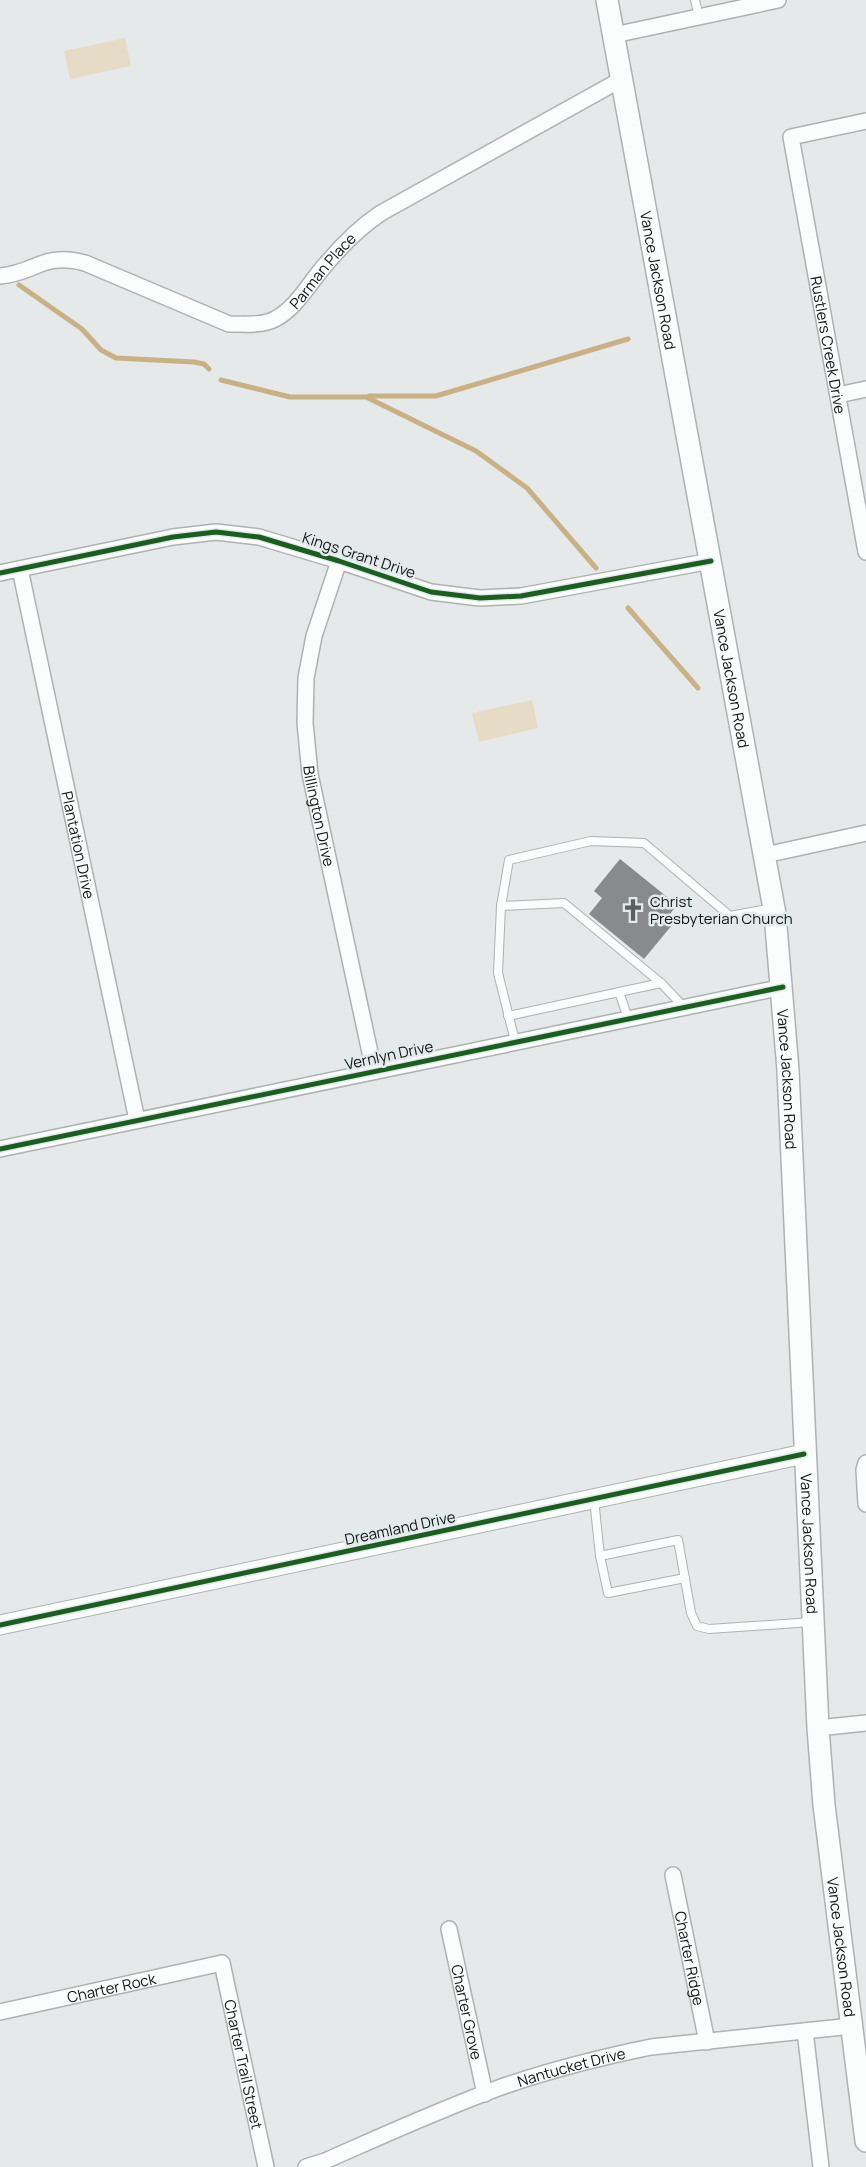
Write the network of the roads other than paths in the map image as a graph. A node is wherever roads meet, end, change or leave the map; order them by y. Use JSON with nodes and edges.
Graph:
{"nodes":[{"id":1,"x":607,"y":0,"type":"edge"},
{"id":2,"x":695,"y":0,"type":"edge"},
{"id":3,"x":778,"y":0,"type":"edge"},
{"id":4,"x":698,"y":17,"type":"junction"},
{"id":5,"x":614,"y":36,"type":"junction"},
{"id":6,"x":622,"y":79,"type":"junction"},
{"id":7,"x":866,"y":121,"type":"edge"},
{"id":8,"x":0,"y":276,"type":"edge"},
{"id":9,"x":866,"y":389,"type":"edge"},
{"id":10,"x":838,"y":395,"type":"junction"},
{"id":11,"x":866,"y":552,"type":"edge"},
{"id":12,"x":339,"y":561,"type":"junction"},
{"id":13,"x":711,"y":561,"type":"junction"},
{"id":14,"x":20,"y":569,"type":"junction"},
{"id":15,"x":0,"y":573,"type":"edge"},
{"id":16,"x":866,"y":833,"type":"edge"},
{"id":17,"x":765,"y":855,"type":"junction"},
{"id":18,"x":501,"y":906,"type":"junction"},
{"id":19,"x":774,"y":908,"type":"junction"},
{"id":20,"x":661,"y":983,"type":"junction"},
{"id":21,"x":783,"y":987,"type":"junction"},
{"id":22,"x":620,"y":992,"type":"junction"},
{"id":23,"x":683,"y":1006,"type":"junction"},
{"id":24,"x":508,"y":1016,"type":"junction"},
{"id":25,"x":628,"y":1018,"type":"junction"},
{"id":26,"x":515,"y":1041,"type":"junction"},
{"id":27,"x":374,"y":1071,"type":"junction"},
{"id":28,"x":138,"y":1120,"type":"junction"},
{"id":29,"x":0,"y":1149,"type":"edge"},
{"id":30,"x":804,"y":1454,"type":"junction"},
{"id":31,"x":866,"y":1463,"type":"edge"},
{"id":32,"x":594,"y":1499,"type":"junction"},
{"id":33,"x":866,"y":1504,"type":"edge"},
{"id":34,"x":600,"y":1556,"type":"junction"},
{"id":35,"x":685,"y":1578,"type":"junction"},
{"id":36,"x":812,"y":1622,"type":"junction"},
{"id":37,"x":0,"y":1625,"type":"edge"},
{"id":38,"x":866,"y":1723,"type":"edge"},
{"id":39,"x":818,"y":1728,"type":"junction"},
{"id":40,"x":673,"y":1875,"type":"dead end"},
{"id":41,"x":449,"y":1930,"type":"dead end"},
{"id":42,"x":222,"y":1963,"type":"joint"},
{"id":43,"x":0,"y":2012,"type":"edge"},
{"id":44,"x":852,"y":2026,"type":"junction"},
{"id":45,"x":805,"y":2031,"type":"junction"},
{"id":46,"x":707,"y":2042,"type":"junction"},
{"id":47,"x":485,"y":2094,"type":"junction"},
{"id":48,"x":866,"y":2142,"type":"edge"},
{"id":49,"x":266,"y":2167,"type":"edge"},
{"id":50,"x":306,"y":2167,"type":"edge"},
{"id":51,"x":821,"y":2167,"type":"edge"}],
"edges":[{"from":1,"to":5,"type":"main road","name":"Vance Jackson Road"},
{"from":2,"to":4,"type":"lane"},
{"from":3,"to":4,"type":"street"},
{"from":4,"to":5,"type":"street"},
{"from":5,"to":6,"type":"main road","name":"Vance Jackson Road"},
{"from":6,"to":8,"type":"street","name":"Parman Place"},
{"from":6,"to":13,"type":"main road","name":"Vance Jackson Road"},
{"from":7,"to":10,"type":"street","name":"Rustlers Creek Drive"},
{"from":9,"to":10,"type":"street"},
{"from":10,"to":11,"type":"street","name":"Rustlers Creek Drive"},
{"from":12,"to":13,"type":"street","name":"Kings Grant Drive"},
{"from":12,"to":14,"type":"street","name":"Kings Grant Drive"},
{"from":12,"to":27,"type":"street","name":"Billington Drive"},
{"from":13,"to":17,"type":"main road","name":"Vance Jackson Road"},
{"from":14,"to":15,"type":"street","name":"Kings Grant Drive"},
{"from":14,"to":28,"type":"street","name":"Plantation Drive"},
{"from":16,"to":17,"type":"street"},
{"from":17,"to":19,"type":"main road","name":"Vance Jackson Road"},
{"from":18,"to":19,"type":"lane"},
{"from":18,"to":20,"type":"lane"},
{"from":18,"to":24,"type":"lane"},
{"from":19,"to":21,"type":"main road","name":"Vance Jackson Road"},
{"from":20,"to":22,"type":"lane"},
{"from":20,"to":23,"type":"lane"},
{"from":21,"to":23,"type":"street","name":"Vernlyn Drive"},
{"from":21,"to":30,"type":"main road","name":"Vance Jackson Road"},
{"from":22,"to":24,"type":"lane"},
{"from":22,"to":25,"type":"lane"},
{"from":23,"to":25,"type":"street","name":"Vernlyn Drive"},
{"from":24,"to":26,"type":"lane"},
{"from":25,"to":26,"type":"street","name":"Vernlyn Drive"},
{"from":26,"to":27,"type":"street","name":"Vernlyn Drive"},
{"from":27,"to":28,"type":"street","name":"Vernlyn Drive"},
{"from":28,"to":29,"type":"street","name":"Vernlyn Drive"},
{"from":30,"to":32,"type":"street","name":"Dreamland Drive"},
{"from":30,"to":36,"type":"main road","name":"Vance Jackson Road"},
{"from":31,"to":33,"type":"street"},
{"from":32,"to":34,"type":"lane"},
{"from":32,"to":37,"type":"street","name":"Dreamland Drive"},
{"from":34,"to":35,"type":"lane"},
{"from":34,"to":35,"type":"lane"},
{"from":35,"to":36,"type":"lane"},
{"from":36,"to":39,"type":"main road","name":"Vance Jackson Road"},
{"from":38,"to":39,"type":"street"},
{"from":39,"to":44,"type":"main road","name":"Vance Jackson Road"},
{"from":40,"to":46,"type":"street","name":"Charter Ridge"},
{"from":41,"to":47,"type":"street","name":"Charter Grove"},
{"from":42,"to":43,"type":"street","name":"Charter Rock"},
{"from":42,"to":49,"type":"street","name":"Charter Trail Street"},
{"from":44,"to":45,"type":"street","name":"Nantucket Drive"},
{"from":44,"to":48,"type":"main road","name":"Vance Jackson Road"},
{"from":45,"to":46,"type":"street","name":"Nantucket Drive"},
{"from":45,"to":51,"type":"street"},
{"from":46,"to":47,"type":"street","name":"Nantucket Drive"},
{"from":47,"to":50,"type":"street","name":"Nantucket Drive"}]}
